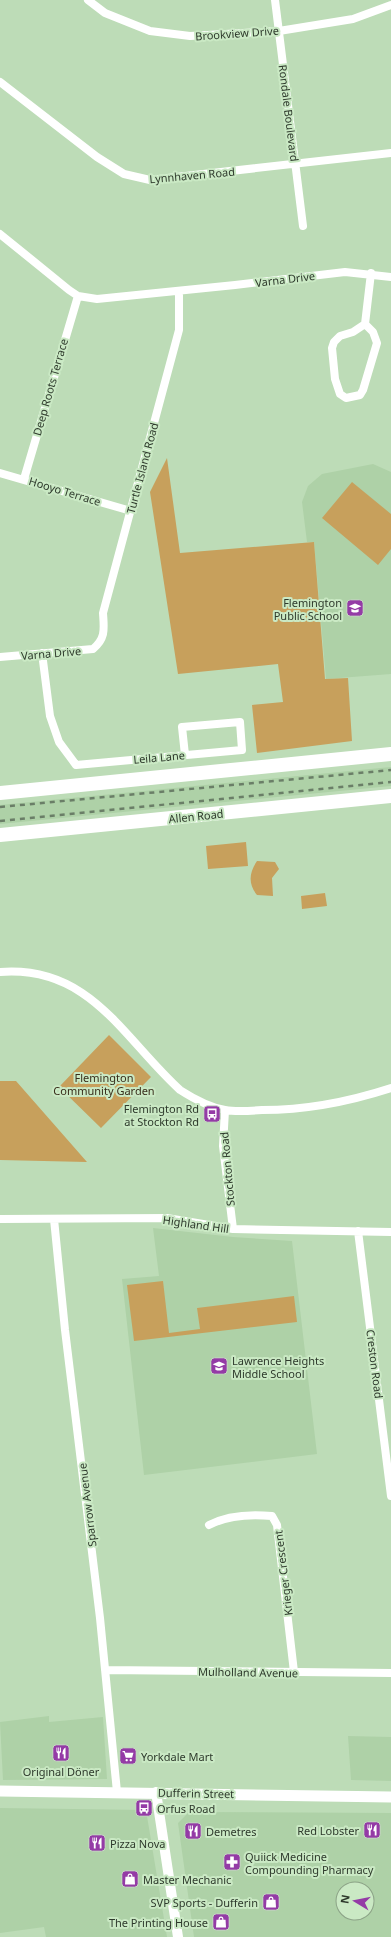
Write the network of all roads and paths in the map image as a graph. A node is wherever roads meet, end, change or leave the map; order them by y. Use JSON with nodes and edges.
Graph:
{"nodes":[{"id":1,"x":88,"y":0,"type":"edge"},
{"id":2,"x":275,"y":0,"type":"edge"},
{"id":3,"x":391,"y":4,"type":"edge"},
{"id":4,"x":279,"y":31,"type":"junction"},
{"id":5,"x":0,"y":82,"type":"edge"},
{"id":6,"x":391,"y":154,"type":"edge"},
{"id":7,"x":295,"y":164,"type":"junction"},
{"id":8,"x":303,"y":226,"type":"dead end"},
{"id":9,"x":0,"y":234,"type":"edge"},
{"id":10,"x":371,"y":273,"type":"junction"},
{"id":11,"x":391,"y":277,"type":"edge"},
{"id":12,"x":179,"y":291,"type":"junction"},
{"id":13,"x":78,"y":296,"type":"junction"},
{"id":14,"x":365,"y":324,"type":"junction"},
{"id":15,"x":0,"y":473,"type":"edge"},
{"id":16,"x":24,"y":479,"type":"junction"},
{"id":17,"x":131,"y":511,"type":"junction"},
{"id":18,"x":101,"y":643,"type":"joint"},
{"id":19,"x":42,"y":653,"type":"junction"},
{"id":20,"x":0,"y":657,"type":"edge"},
{"id":21,"x":391,"y":754,"type":"edge"},
{"id":22,"x":185,"y":755,"type":"junction"},
{"id":23,"x":0,"y":792,"type":"edge"},
{"id":24,"x":391,"y":796,"type":"edge"},
{"id":25,"x":0,"y":835,"type":"edge"},
{"id":26,"x":0,"y":972,"type":"edge"},
{"id":27,"x":391,"y":1088,"type":"edge"},
{"id":28,"x":225,"y":1110,"type":"junction"},
{"id":29,"x":54,"y":1219,"type":"junction"},
{"id":30,"x":0,"y":1220,"type":"edge"},
{"id":31,"x":233,"y":1229,"type":"junction"},
{"id":32,"x":358,"y":1231,"type":"junction"},
{"id":33,"x":391,"y":1232,"type":"edge"},
{"id":34,"x":391,"y":1496,"type":"edge"},
{"id":35,"x":210,"y":1526,"type":"dead end"},
{"id":36,"x":105,"y":1670,"type":"junction"},
{"id":37,"x":294,"y":1672,"type":"junction"},
{"id":38,"x":391,"y":1673,"type":"edge"},
{"id":39,"x":0,"y":1791,"type":"edge"},
{"id":40,"x":117,"y":1792,"type":"junction"},
{"id":41,"x":156,"y":1792,"type":"junction"},
{"id":42,"x":391,"y":1797,"type":"edge"},
{"id":43,"x":178,"y":1937,"type":"edge"}],
"edges":[{"from":1,"to":4,"type":"street","name":"Brookview Drive"},
{"from":2,"to":4,"type":"street","name":"Rondale Boulevard"},
{"from":3,"to":4,"type":"street","name":"Brookview Drive"},
{"from":4,"to":7,"type":"street","name":"Rondale Boulevard"},
{"from":5,"to":7,"type":"street","name":"Lynnhaven Road"},
{"from":6,"to":7,"type":"street","name":"Lynnhaven Road"},
{"from":7,"to":8,"type":"street","name":"Rondale Boulevard"},
{"from":9,"to":13,"type":"street"},
{"from":10,"to":11,"type":"street","name":"Varna Drive"},
{"from":10,"to":12,"type":"street","name":"Varna Drive"},
{"from":10,"to":14,"type":"street"},
{"from":12,"to":13,"type":"street","name":"Varna Drive"},
{"from":12,"to":17,"type":"street","name":"Turtle Island Road"},
{"from":13,"to":16,"type":"street","name":"Deep Roots Terrace"},
{"from":14,"to":14,"type":"street"},
{"from":15,"to":16,"type":"street","name":"Hooyo Terrace"},
{"from":16,"to":17,"type":"street","name":"Hooyo Terrace"},
{"from":17,"to":18,"type":"street","name":"Turtle Island Road"},
{"from":18,"to":19,"type":"street","name":"Varna Drive"},
{"from":19,"to":20,"type":"street","name":"Varna Drive"},
{"from":19,"to":22,"type":"street","name":"Leila Lane"},
{"from":21,"to":23,"type":"highway"},
{"from":22,"to":22,"type":"street","name":"Leila Lane"},
{"from":24,"to":25,"type":"highway","name":"Allen Road"},
{"from":26,"to":28,"type":"street"},
{"from":27,"to":28,"type":"street"},
{"from":28,"to":31,"type":"street","name":"Stockton Road"},
{"from":29,"to":30,"type":"street","name":"Highland Hill"},
{"from":29,"to":31,"type":"street","name":"Highland Hill"},
{"from":29,"to":36,"type":"street","name":"Sparrow Avenue"},
{"from":31,"to":32,"type":"street","name":"Highland Hill"},
{"from":32,"to":33,"type":"street","name":"Highland Hill"},
{"from":32,"to":34,"type":"street","name":"Creston Road"},
{"from":35,"to":37,"type":"street","name":"Krieger Crescent"},
{"from":36,"to":37,"type":"street","name":"Mulholland Avenue"},
{"from":36,"to":40,"type":"street","name":"Sparrow Avenue"},
{"from":37,"to":38,"type":"street","name":"Mulholland Avenue"},
{"from":39,"to":40,"type":"main road","name":"Dufferin Street"},
{"from":40,"to":41,"type":"main road","name":"Dufferin Street"},
{"from":41,"to":42,"type":"main road","name":"Dufferin Street"},
{"from":41,"to":43,"type":"street"}]}
